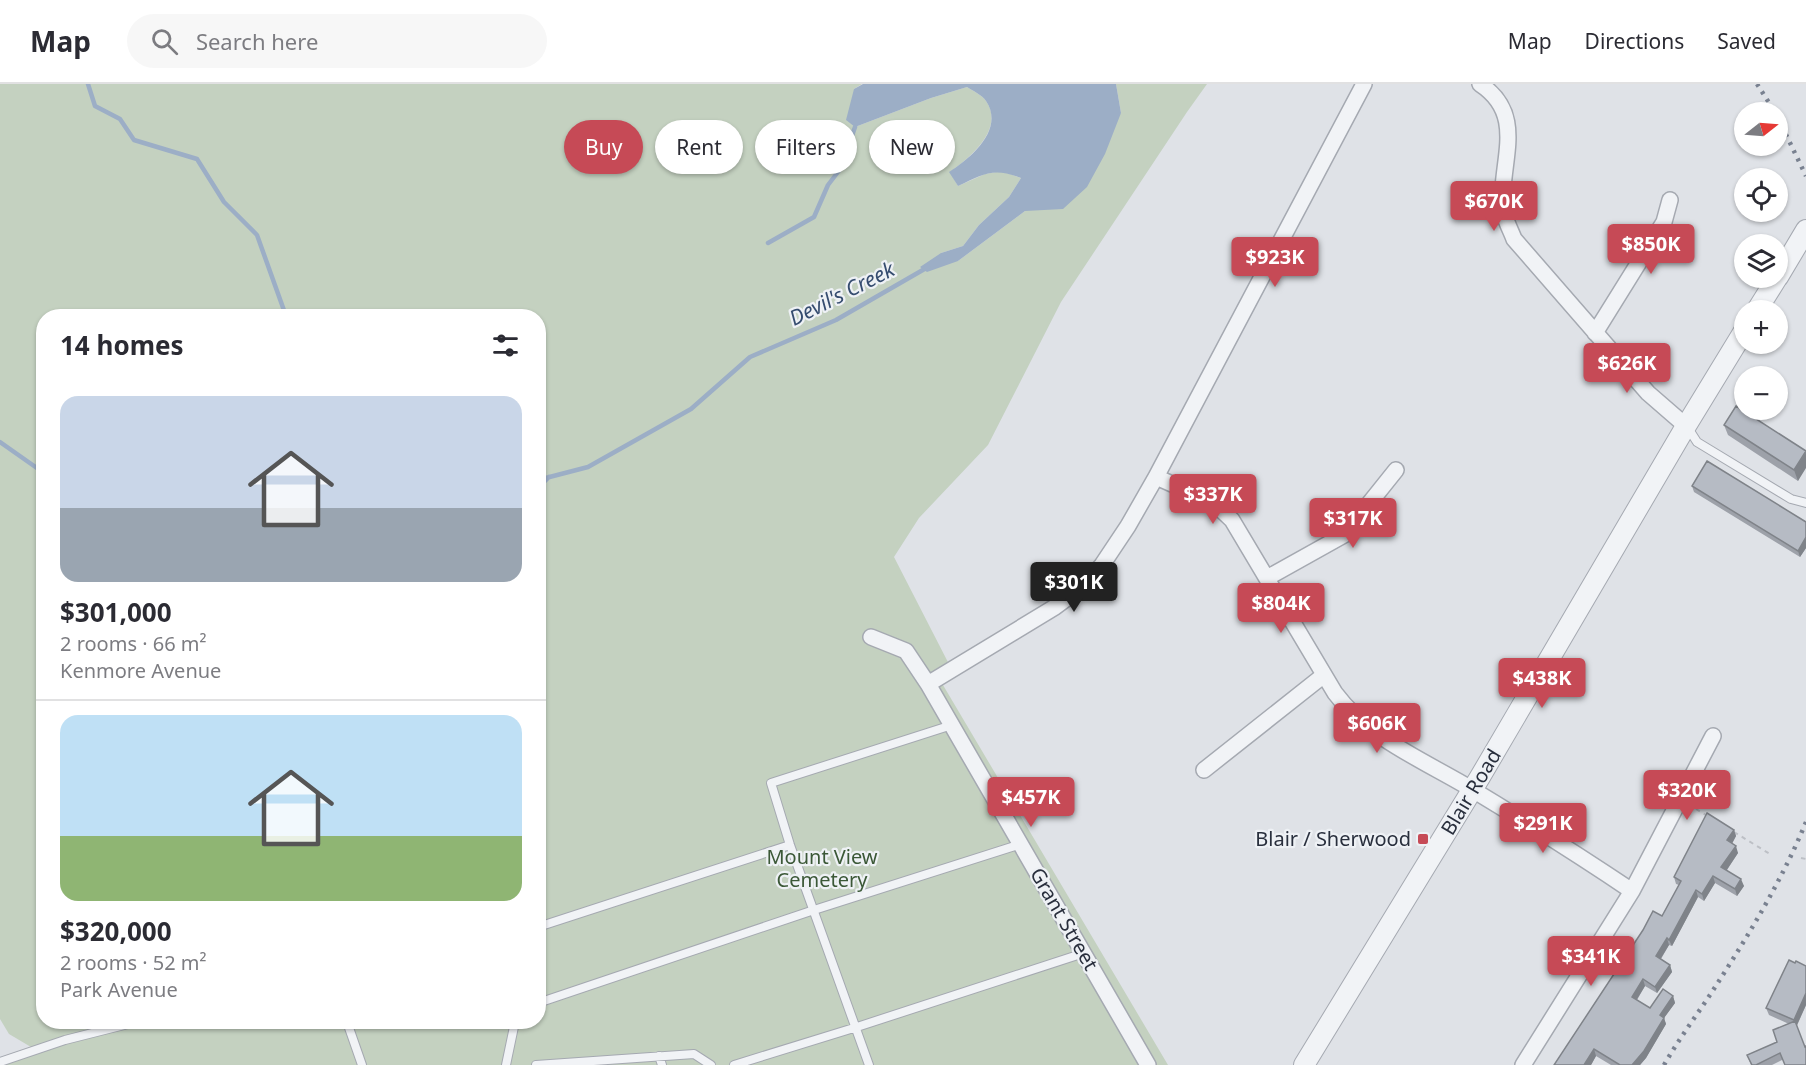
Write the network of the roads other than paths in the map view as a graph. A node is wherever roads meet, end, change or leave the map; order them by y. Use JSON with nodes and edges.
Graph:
{"nodes":[{"id":1,"x":1364,"y":84,"type":"edge"},
{"id":2,"x":1480,"y":84,"type":"edge"},
{"id":3,"x":1670,"y":201,"type":"dead end"},
{"id":4,"x":1806,"y":230,"type":"edge"},
{"id":5,"x":1788,"y":259,"type":"edge"},
{"id":6,"x":1595,"y":333,"type":"junction"},
{"id":7,"x":1734,"y":347,"type":"edge"},
{"id":8,"x":1686,"y":426,"type":"junction"},
{"id":9,"x":1396,"y":470,"type":"dead end"},
{"id":10,"x":1156,"y":477,"type":"junction"},
{"id":11,"x":1806,"y":503,"type":"edge"},
{"id":12,"x":1267,"y":578,"type":"junction"},
{"id":13,"x":871,"y":637,"type":"dead end"},
{"id":14,"x":1324,"y":675,"type":"junction"},
{"id":15,"x":928,"y":684,"type":"junction"},
{"id":16,"x":952,"y":725,"type":"junction"},
{"id":17,"x":1713,"y":736,"type":"dead end"},
{"id":18,"x":1204,"y":770,"type":"dead end"},
{"id":19,"x":1472,"y":790,"type":"junction"},
{"id":20,"x":1021,"y":844,"type":"junction"},
{"id":21,"x":790,"y":845,"type":"junction"},
{"id":22,"x":1632,"y":891,"type":"junction"},
{"id":23,"x":814,"y":910,"type":"junction"},
{"id":24,"x":546,"y":924,"type":"edge"},
{"id":25,"x":1084,"y":953,"type":"junction"},
{"id":26,"x":546,"y":1000,"type":"edge"},
{"id":27,"x":856,"y":1027,"type":"junction"},
{"id":28,"x":109,"y":1029,"type":"edge"},
{"id":29,"x":349,"y":1029,"type":"edge"},
{"id":30,"x":514,"y":1029,"type":"edge"},
{"id":31,"x":659,"y":1056,"type":"junction"},
{"id":32,"x":0,"y":1062,"type":"edge"},
{"id":33,"x":362,"y":1065,"type":"edge"},
{"id":34,"x":506,"y":1065,"type":"edge"},
{"id":35,"x":536,"y":1065,"type":"edge"},
{"id":36,"x":662,"y":1065,"type":"edge"},
{"id":37,"x":711,"y":1065,"type":"edge"},
{"id":38,"x":734,"y":1065,"type":"edge"},
{"id":39,"x":869,"y":1065,"type":"edge"},
{"id":40,"x":1148,"y":1065,"type":"edge"},
{"id":41,"x":1304,"y":1065,"type":"edge"},
{"id":42,"x":1523,"y":1065,"type":"edge"}],
"edges":[{"from":1,"to":10,"type":"street"},
{"from":2,"to":6,"type":"street"},
{"from":3,"to":6,"type":"street"},
{"from":4,"to":5,"type":"street"},
{"from":6,"to":8,"type":"street"},
{"from":7,"to":8,"type":"street","name":"Blair Road"},
{"from":8,"to":11,"type":"lane"},
{"from":8,"to":19,"type":"street","name":"Blair Road"},
{"from":9,"to":12,"type":"street"},
{"from":10,"to":12,"type":"street"},
{"from":10,"to":15,"type":"street"},
{"from":12,"to":14,"type":"street"},
{"from":13,"to":15,"type":"street","name":"Grant Street"},
{"from":14,"to":18,"type":"street"},
{"from":14,"to":19,"type":"street"},
{"from":15,"to":16,"type":"street","name":"Grant Street"},
{"from":16,"to":20,"type":"street","name":"Grant Street"},
{"from":16,"to":21,"type":"lane"},
{"from":17,"to":22,"type":"street"},
{"from":19,"to":22,"type":"street"},
{"from":19,"to":41,"type":"street","name":"Blair Road"},
{"from":20,"to":23,"type":"lane"},
{"from":20,"to":25,"type":"street","name":"Grant Street"},
{"from":21,"to":23,"type":"lane"},
{"from":21,"to":24,"type":"lane"},
{"from":22,"to":42,"type":"street"},
{"from":23,"to":26,"type":"lane"},
{"from":23,"to":27,"type":"lane"},
{"from":25,"to":27,"type":"lane"},
{"from":25,"to":40,"type":"street","name":"Grant Street"},
{"from":27,"to":38,"type":"lane"},
{"from":27,"to":39,"type":"lane"},
{"from":28,"to":32,"type":"lane"},
{"from":29,"to":33,"type":"lane"},
{"from":30,"to":34,"type":"lane"},
{"from":31,"to":35,"type":"lane"},
{"from":31,"to":36,"type":"lane"},
{"from":31,"to":37,"type":"lane"}]}
